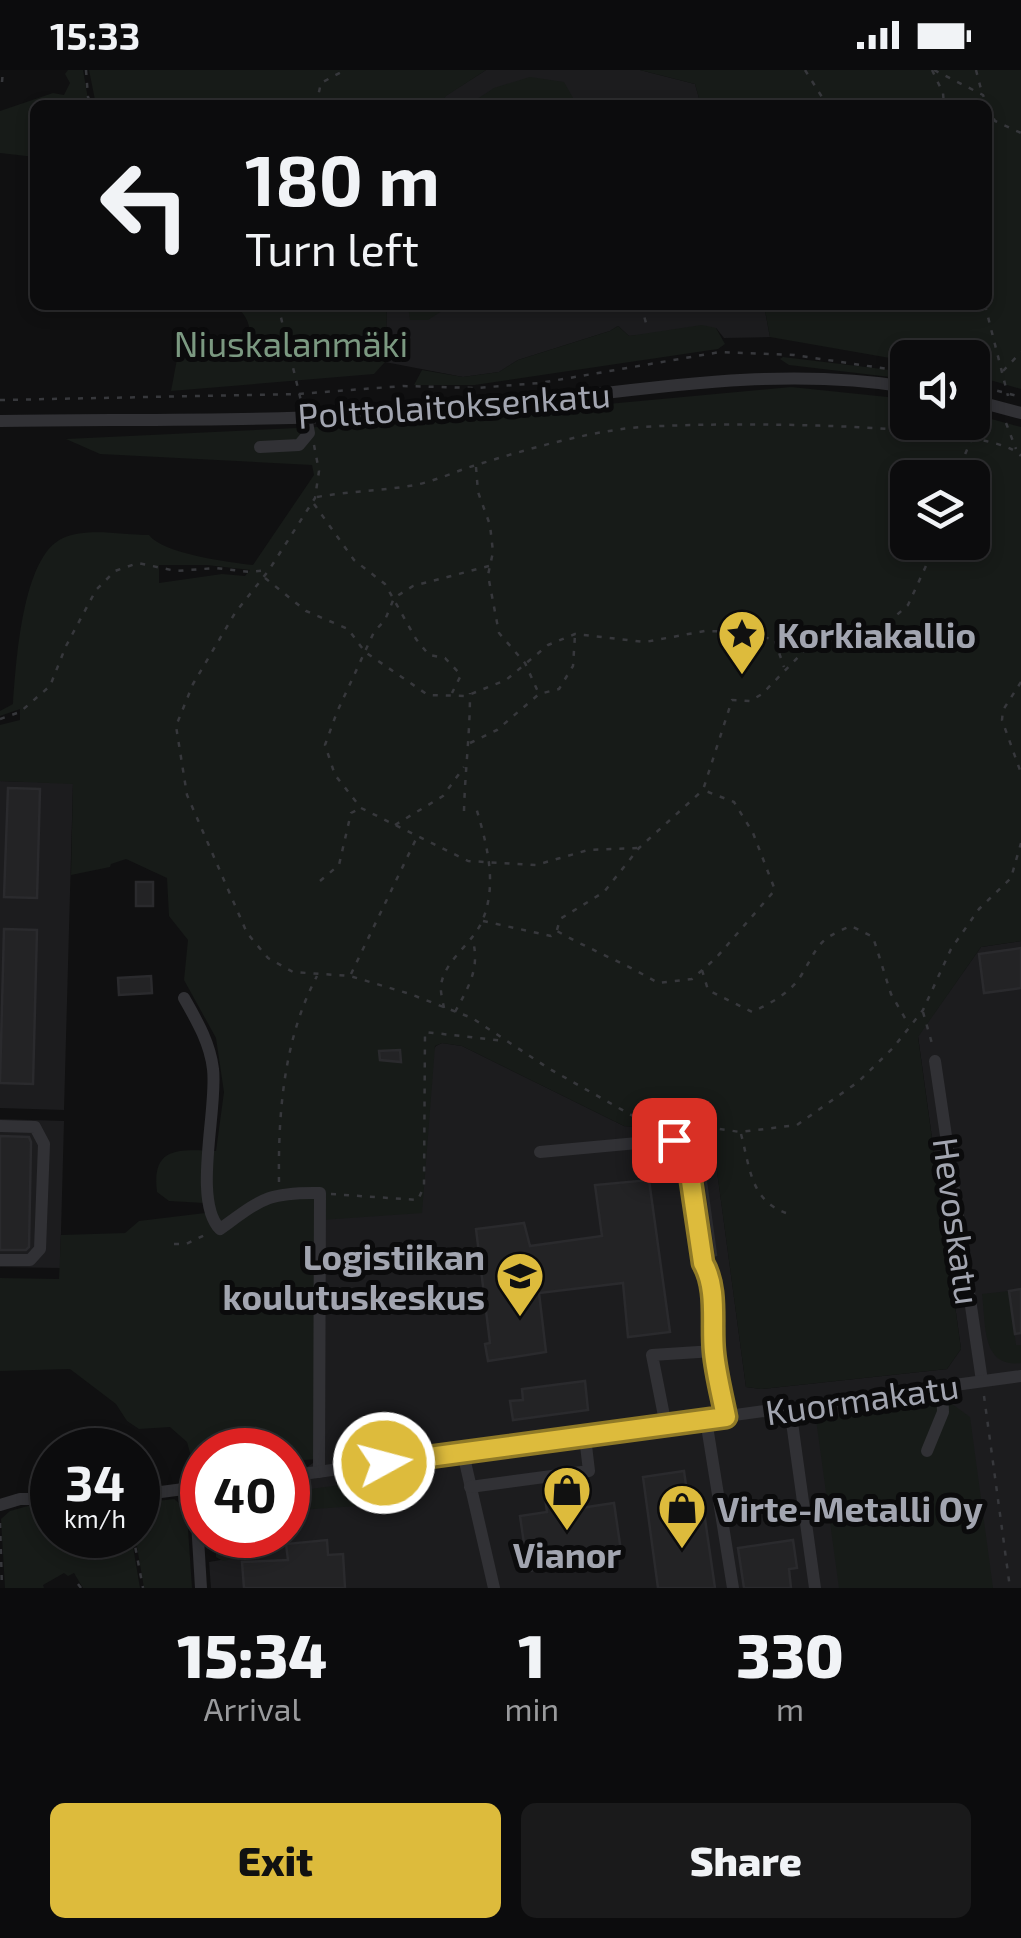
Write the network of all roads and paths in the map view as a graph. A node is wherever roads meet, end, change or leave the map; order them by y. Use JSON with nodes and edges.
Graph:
{"nodes":[{"id":1,"x":3,"y":70,"type":"edge"},
{"id":2,"x":86,"y":70,"type":"edge"},
{"id":3,"x":345,"y":70,"type":"edge"},
{"id":4,"x":804,"y":70,"type":"edge"},
{"id":5,"x":933,"y":70,"type":"edge"},
{"id":6,"x":976,"y":70,"type":"edge"},
{"id":7,"x":2,"y":82,"type":"edge"},
{"id":8,"x":982,"y":95,"type":"junction"},
{"id":9,"x":91,"y":100,"type":"edge"},
{"id":10,"x":317,"y":100,"type":"edge"},
{"id":11,"x":824,"y":100,"type":"edge"},
{"id":12,"x":944,"y":100,"type":"edge"},
{"id":13,"x":984,"y":100,"type":"edge"},
{"id":14,"x":992,"y":116,"type":"edge"},
{"id":15,"x":994,"y":121,"type":"joint"},
{"id":16,"x":1021,"y":133,"type":"edge"},
{"id":17,"x":279,"y":310,"type":"edge"},
{"id":18,"x":642,"y":310,"type":"edge"},
{"id":19,"x":986,"y":310,"type":"edge"},
{"id":20,"x":646,"y":324,"type":"dead end"},
{"id":21,"x":1021,"y":352,"type":"edge"},
{"id":22,"x":890,"y":369,"type":"edge"},
{"id":23,"x":1002,"y":372,"type":"junction"},
{"id":24,"x":890,"y":386,"type":"edge"},
{"id":25,"x":990,"y":388,"type":"edge"},
{"id":26,"x":1008,"y":393,"type":"junction"},
{"id":27,"x":298,"y":394,"type":"junction"},
{"id":28,"x":1021,"y":396,"type":"edge"},
{"id":29,"x":0,"y":400,"type":"edge"},
{"id":30,"x":990,"y":405,"type":"edge"},
{"id":31,"x":1005,"y":409,"type":"junction"},
{"id":32,"x":1021,"y":413,"type":"edge"},
{"id":33,"x":306,"y":418,"type":"junction"},
{"id":34,"x":0,"y":420,"type":"edge"},
{"id":35,"x":890,"y":429,"type":"edge"},
{"id":36,"x":309,"y":433,"type":"junction"},
{"id":37,"x":979,"y":440,"type":"edge"},
{"id":38,"x":260,"y":447,"type":"dead end"},
{"id":39,"x":1016,"y":450,"type":"junction"},
{"id":40,"x":1021,"y":456,"type":"edge"},
{"id":41,"x":476,"y":465,"type":"junction"},
{"id":42,"x":314,"y":500,"type":"junction"},
{"id":43,"x":929,"y":560,"type":"edge"},
{"id":44,"x":489,"y":566,"type":"junction"},
{"id":45,"x":269,"y":570,"type":"junction"},
{"id":46,"x":264,"y":577,"type":"junction"},
{"id":47,"x":394,"y":598,"type":"junction"},
{"id":48,"x":575,"y":634,"type":"junction"},
{"id":49,"x":774,"y":640,"type":"junction"},
{"id":50,"x":812,"y":643,"type":"junction"},
{"id":51,"x":365,"y":652,"type":"junction"},
{"id":52,"x":524,"y":663,"type":"junction"},
{"id":53,"x":785,"y":669,"type":"junction"},
{"id":54,"x":1021,"y":682,"type":"edge"},
{"id":55,"x":470,"y":694,"type":"junction"},
{"id":56,"x":539,"y":694,"type":"junction"},
{"id":57,"x":452,"y":695,"type":"junction"},
{"id":58,"x":0,"y":719,"type":"edge"},
{"id":59,"x":470,"y":743,"type":"junction"},
{"id":60,"x":465,"y":765,"type":"junction"},
{"id":61,"x":1021,"y":773,"type":"edge"},
{"id":62,"x":703,"y":790,"type":"junction"},
{"id":63,"x":475,"y":804,"type":"dead end"},
{"id":64,"x":360,"y":808,"type":"junction"},
{"id":65,"x":464,"y":811,"type":"dead end"},
{"id":66,"x":393,"y":826,"type":"junction"},
{"id":67,"x":417,"y":835,"type":"junction"},
{"id":68,"x":1021,"y":843,"type":"edge"},
{"id":69,"x":640,"y":848,"type":"junction"},
{"id":70,"x":490,"y":862,"type":"junction"},
{"id":71,"x":320,"y":881,"type":"dead end"},
{"id":72,"x":483,"y":921,"type":"junction"},
{"id":73,"x":557,"y":931,"type":"junction"},
{"id":74,"x":473,"y":939,"type":"junction"},
{"id":75,"x":702,"y":970,"type":"junction"},
{"id":76,"x":318,"y":975,"type":"junction"},
{"id":77,"x":350,"y":976,"type":"junction"},
{"id":78,"x":184,"y":998,"type":"dead end"},
{"id":79,"x":445,"y":1010,"type":"junction"},
{"id":80,"x":923,"y":1010,"type":"junction"},
{"id":81,"x":454,"y":1012,"type":"junction"},
{"id":82,"x":910,"y":1026,"type":"junction"},
{"id":83,"x":509,"y":1041,"type":"junction"},
{"id":84,"x":935,"y":1061,"type":"joint"},
{"id":85,"x":0,"y":1126,"type":"edge"},
{"id":86,"x":740,"y":1132,"type":"junction"},
{"id":87,"x":540,"y":1152,"type":"dead end"},
{"id":88,"x":278,"y":1193,"type":"junction"},
{"id":89,"x":320,"y":1194,"type":"junction"},
{"id":90,"x":786,"y":1213,"type":"dead end"},
{"id":91,"x":220,"y":1229,"type":"junction"},
{"id":92,"x":174,"y":1244,"type":"dead end"},
{"id":93,"x":0,"y":1260,"type":"edge"},
{"id":94,"x":714,"y":1350,"type":"junction"},
{"id":95,"x":1021,"y":1376,"type":"edge"},
{"id":96,"x":982,"y":1381,"type":"junction"},
{"id":97,"x":942,"y":1387,"type":"junction"},
{"id":98,"x":790,"y":1408,"type":"junction"},
{"id":99,"x":726,"y":1417,"type":"junction"},
{"id":100,"x":706,"y":1420,"type":"junction"},
{"id":101,"x":666,"y":1426,"type":"junction"},
{"id":102,"x":585,"y":1437,"type":"junction"},
{"id":103,"x":927,"y":1451,"type":"dead end"},
{"id":104,"x":463,"y":1453,"type":"junction"},
{"id":105,"x":319,"y":1472,"type":"junction"},
{"id":106,"x":310,"y":1473,"type":"edge"},
{"id":107,"x":470,"y":1487,"type":"junction"},
{"id":108,"x":30,"y":1500,"type":"edge"},
{"id":109,"x":0,"y":1505,"type":"edge"},
{"id":110,"x":0,"y":1523,"type":"edge"},
{"id":111,"x":137,"y":1558,"type":"edge"},
{"id":112,"x":200,"y":1558,"type":"edge"},
{"id":113,"x":2,"y":1588,"type":"edge"},
{"id":114,"x":143,"y":1588,"type":"edge"},
{"id":115,"x":201,"y":1588,"type":"edge"},
{"id":116,"x":494,"y":1588,"type":"edge"},
{"id":117,"x":733,"y":1588,"type":"edge"},
{"id":118,"x":814,"y":1588,"type":"edge"},
{"id":119,"x":1010,"y":1588,"type":"edge"}],
"edges":[{"from":1,"to":7,"type":"path"},
{"from":2,"to":9,"type":"path"},
{"from":3,"to":10,"type":"path"},
{"from":4,"to":11,"type":"path"},
{"from":5,"to":8,"type":"path"},
{"from":5,"to":12,"type":"path"},
{"from":6,"to":8,"type":"path"},
{"from":8,"to":13,"type":"path"},
{"from":14,"to":15,"type":"path"},
{"from":15,"to":16,"type":"path"},
{"from":17,"to":27,"type":"path"},
{"from":18,"to":20,"type":"path"},
{"from":19,"to":23,"type":"path"},
{"from":21,"to":23,"type":"path"},
{"from":22,"to":27,"type":"path"},
{"from":23,"to":26,"type":"path"},
{"from":24,"to":33,"type":"street","name":"Polttolaitoksenkatu"},
{"from":25,"to":26,"type":"path"},
{"from":26,"to":28,"type":"path"},
{"from":26,"to":31,"type":"path"},
{"from":27,"to":29,"type":"path"},
{"from":27,"to":33,"type":"path"},
{"from":30,"to":31,"type":"street"},
{"from":31,"to":32,"type":"street"},
{"from":31,"to":39,"type":"path"},
{"from":33,"to":34,"type":"street","name":"Polttolaitoksenkatu"},
{"from":33,"to":36,"type":"street"},
{"from":35,"to":41,"type":"path"},
{"from":36,"to":38,"type":"street"},
{"from":36,"to":42,"type":"path"},
{"from":37,"to":39,"type":"path"},
{"from":39,"to":40,"type":"path"},
{"from":41,"to":42,"type":"path"},
{"from":41,"to":44,"type":"path"},
{"from":42,"to":45,"type":"path"},
{"from":42,"to":47,"type":"path"},
{"from":43,"to":50,"type":"path"},
{"from":44,"to":47,"type":"path"},
{"from":44,"to":52,"type":"path"},
{"from":45,"to":46,"type":"path"},
{"from":45,"to":58,"type":"path"},
{"from":46,"to":51,"type":"path"},
{"from":46,"to":76,"type":"path"},
{"from":47,"to":51,"type":"path"},
{"from":47,"to":57,"type":"path"},
{"from":48,"to":49,"type":"path"},
{"from":48,"to":52,"type":"path"},
{"from":48,"to":56,"type":"path"},
{"from":49,"to":50,"type":"path"},
{"from":49,"to":53,"type":"path"},
{"from":50,"to":53,"type":"path"},
{"from":51,"to":57,"type":"path"},
{"from":51,"to":64,"type":"path"},
{"from":52,"to":55,"type":"path"},
{"from":52,"to":56,"type":"path"},
{"from":53,"to":62,"type":"path"},
{"from":54,"to":61,"type":"path"},
{"from":55,"to":57,"type":"path"},
{"from":55,"to":59,"type":"path"},
{"from":56,"to":59,"type":"path"},
{"from":59,"to":60,"type":"path"},
{"from":60,"to":65,"type":"path"},
{"from":60,"to":66,"type":"path"},
{"from":62,"to":69,"type":"path"},
{"from":62,"to":75,"type":"path"},
{"from":63,"to":70,"type":"path"},
{"from":64,"to":66,"type":"path"},
{"from":64,"to":71,"type":"path"},
{"from":66,"to":67,"type":"path"},
{"from":67,"to":70,"type":"path"},
{"from":67,"to":77,"type":"path"},
{"from":68,"to":80,"type":"path"},
{"from":69,"to":70,"type":"path"},
{"from":69,"to":73,"type":"path"},
{"from":70,"to":72,"type":"path"},
{"from":72,"to":73,"type":"path"},
{"from":72,"to":74,"type":"path"},
{"from":73,"to":75,"type":"path"},
{"from":74,"to":79,"type":"path"},
{"from":74,"to":81,"type":"path"},
{"from":75,"to":82,"type":"path"},
{"from":76,"to":77,"type":"path"},
{"from":76,"to":88,"type":"path"},
{"from":77,"to":79,"type":"path"},
{"from":78,"to":91,"type":"street"},
{"from":79,"to":81,"type":"path"},
{"from":80,"to":82,"type":"path"},
{"from":80,"to":84,"type":"path"},
{"from":81,"to":83,"type":"path"},
{"from":82,"to":86,"type":"path"},
{"from":83,"to":86,"type":"path"},
{"from":83,"to":89,"type":"path"},
{"from":84,"to":96,"type":"street","name":"Hevoskatu"},
{"from":85,"to":93,"type":"street"},
{"from":86,"to":90,"type":"path"},
{"from":87,"to":94,"type":"street"},
{"from":88,"to":89,"type":"street"},
{"from":88,"to":91,"type":"street"},
{"from":89,"to":105,"type":"street"},
{"from":91,"to":92,"type":"path"},
{"from":94,"to":99,"type":"street"},
{"from":94,"to":101,"type":"street"},
{"from":95,"to":96,"type":"street","name":"Kuormakatu"},
{"from":96,"to":97,"type":"street","name":"Kuormakatu"},
{"from":96,"to":119,"type":"path"},
{"from":97,"to":98,"type":"street","name":"Kuormakatu"},
{"from":97,"to":103,"type":"street"},
{"from":98,"to":99,"type":"street","name":"Kuormakatu"},
{"from":98,"to":118,"type":"street"},
{"from":99,"to":100,"type":"street","name":"Kuormakatu"},
{"from":100,"to":101,"type":"street","name":"Kuormakatu"},
{"from":100,"to":117,"type":"street"},
{"from":101,"to":102,"type":"street","name":"Kuormakatu"},
{"from":102,"to":104,"type":"street","name":"Kuormakatu"},
{"from":102,"to":107,"type":"street"},
{"from":104,"to":105,"type":"street","name":"Kuormakatu"},
{"from":104,"to":107,"type":"street"},
{"from":105,"to":106,"type":"street","name":"Kuormakatu"},
{"from":107,"to":116,"type":"street"},
{"from":108,"to":109,"type":"street"},
{"from":110,"to":113,"type":"path"},
{"from":111,"to":114,"type":"path"},
{"from":112,"to":115,"type":"street"}]}
